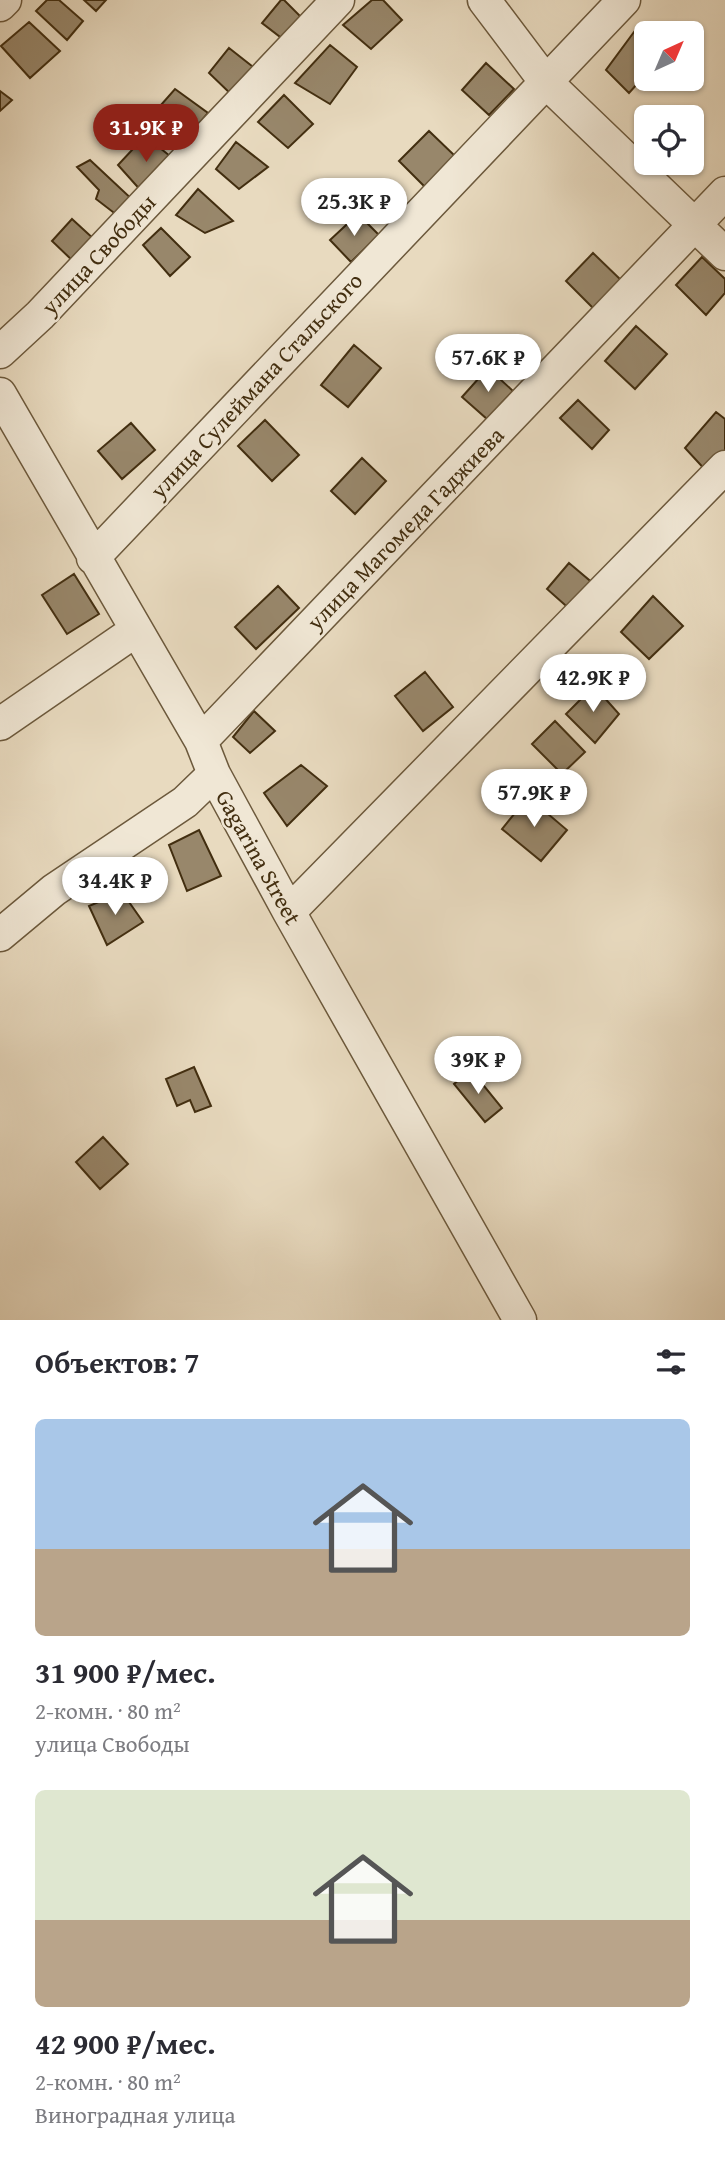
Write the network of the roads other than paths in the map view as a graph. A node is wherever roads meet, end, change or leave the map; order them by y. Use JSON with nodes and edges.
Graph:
{"nodes":[{"id":1,"x":5,"y":0,"type":"edge"},
{"id":2,"x":338,"y":0,"type":"edge"},
{"id":3,"x":484,"y":0,"type":"edge"},
{"id":4,"x":624,"y":0,"type":"edge"},
{"id":5,"x":0,"y":5,"type":"edge"},
{"id":6,"x":545,"y":81,"type":"junction"},
{"id":7,"x":725,"y":193,"type":"edge"},
{"id":8,"x":694,"y":225,"type":"junction"},
{"id":9,"x":725,"y":254,"type":"edge"},
{"id":10,"x":0,"y":352,"type":"edge"},
{"id":11,"x":0,"y":394,"type":"edge"},
{"id":12,"x":9,"y":429,"type":"edge"},
{"id":13,"x":725,"y":467,"type":"edge"},
{"id":14,"x":93,"y":558,"type":"junction"},
{"id":15,"x":135,"y":631,"type":"junction"},
{"id":16,"x":0,"y":724,"type":"edge"},
{"id":17,"x":201,"y":741,"type":"junction"},
{"id":18,"x":214,"y":774,"type":"junction"},
{"id":19,"x":289,"y":912,"type":"junction"},
{"id":20,"x":0,"y":935,"type":"edge"},
{"id":21,"x":520,"y":1320,"type":"edge"}],
"edges":[{"from":1,"to":5,"type":"street"},
{"from":2,"to":10,"type":"street","name":"улица Свободы"},
{"from":3,"to":6,"type":"street"},
{"from":4,"to":6,"type":"street","name":"улица Сулеймана Стальского"},
{"from":6,"to":8,"type":"street"},
{"from":6,"to":14,"type":"street","name":"улица Сулеймана Стальского"},
{"from":7,"to":8,"type":"street","name":"улица Магомеда Гаджиева"},
{"from":8,"to":9,"type":"street"},
{"from":8,"to":17,"type":"street","name":"улица Магомеда Гаджиева"},
{"from":11,"to":12,"type":"street","name":"Gagarina Street"},
{"from":12,"to":14,"type":"street","name":"Gagarina Street"},
{"from":13,"to":19,"type":"street"},
{"from":14,"to":15,"type":"street","name":"Gagarina Street"},
{"from":15,"to":16,"type":"street"},
{"from":15,"to":17,"type":"street","name":"Gagarina Street"},
{"from":17,"to":18,"type":"street","name":"Gagarina Street"},
{"from":18,"to":19,"type":"street","name":"Gagarina Street"},
{"from":18,"to":20,"type":"street"},
{"from":19,"to":21,"type":"street","name":"Gagarina Street"}]}
